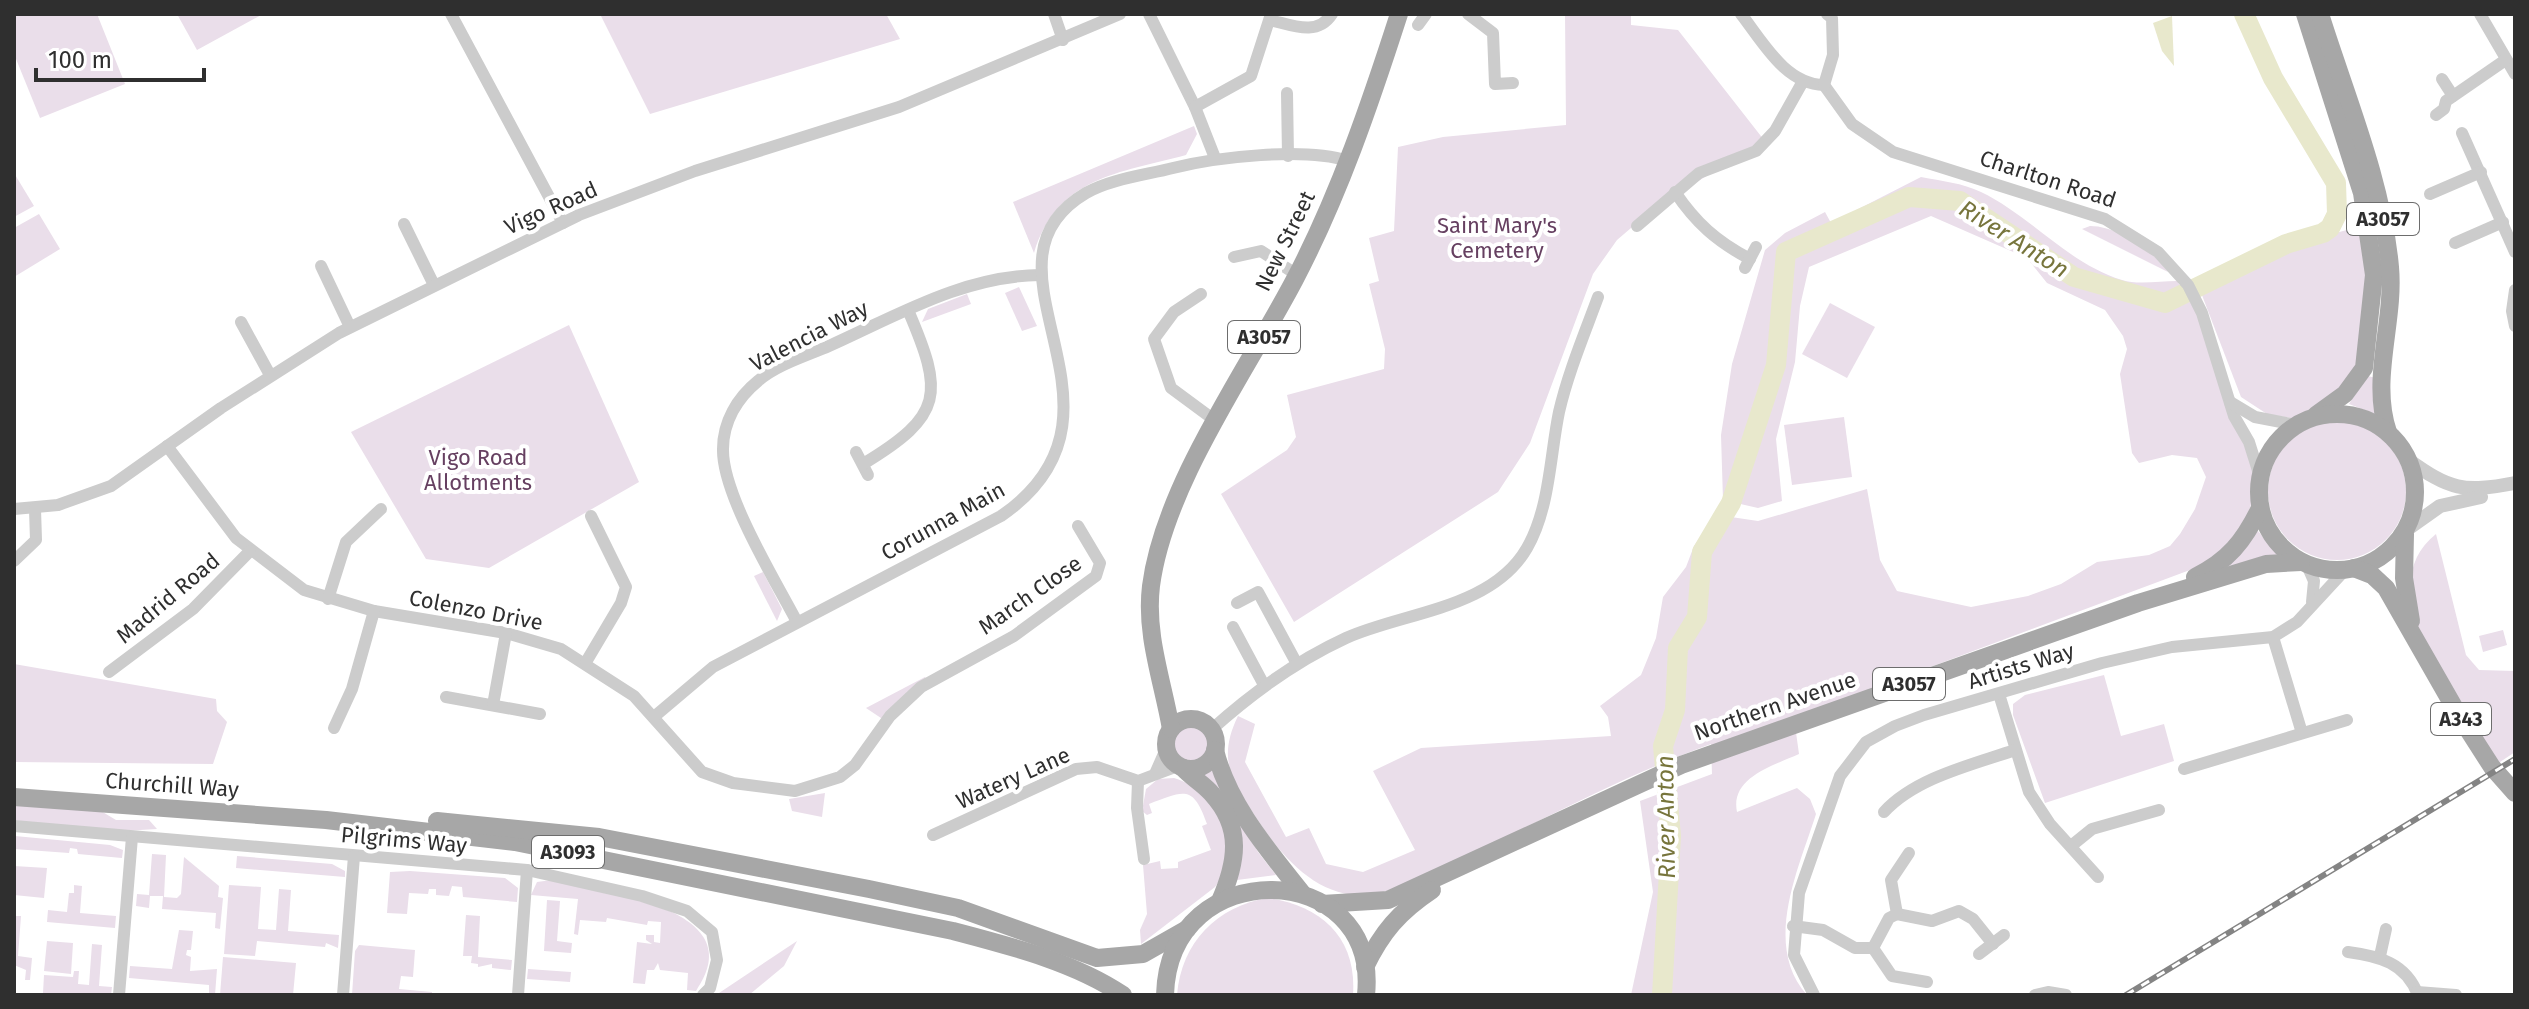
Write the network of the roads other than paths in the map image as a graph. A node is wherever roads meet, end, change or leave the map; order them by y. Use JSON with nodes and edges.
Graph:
{"nodes":[{"id":1,"x":451,"y":14,"type":"edge"},
{"id":2,"x":1054,"y":14,"type":"edge"},
{"id":3,"x":1120,"y":14,"type":"edge"},
{"id":4,"x":1149,"y":14,"type":"edge"},
{"id":5,"x":1332,"y":14,"type":"edge"},
{"id":6,"x":1399,"y":14,"type":"edge"},
{"id":7,"x":1426,"y":14,"type":"edge"},
{"id":8,"x":1468,"y":14,"type":"edge"},
{"id":9,"x":1741,"y":14,"type":"edge"},
{"id":10,"x":1827,"y":14,"type":"edge"},
{"id":11,"x":2305,"y":14,"type":"edge"},
{"id":12,"x":2320,"y":14,"type":"edge"},
{"id":13,"x":2480,"y":14,"type":"edge"},
{"id":14,"x":1270,"y":17,"type":"edge"},
{"id":15,"x":1418,"y":25,"type":"dead end"},
{"id":16,"x":1063,"y":40,"type":"junction"},
{"id":17,"x":2504,"y":61,"type":"junction"},
{"id":18,"x":2515,"y":74,"type":"edge"},
{"id":19,"x":2442,"y":79,"type":"dead end"},
{"id":20,"x":1513,"y":83,"type":"dead end"},
{"id":21,"x":1802,"y":83,"type":"junction"},
{"id":22,"x":1824,"y":85,"type":"junction"},
{"id":23,"x":1287,"y":93,"type":"dead end"},
{"id":24,"x":2453,"y":96,"type":"junction"},
{"id":25,"x":1195,"y":107,"type":"junction"},
{"id":26,"x":2436,"y":115,"type":"dead end"},
{"id":27,"x":2462,"y":133,"type":"dead end"},
{"id":28,"x":1288,"y":156,"type":"junction"},
{"id":29,"x":1215,"y":158,"type":"junction"},
{"id":30,"x":1348,"y":161,"type":"junction"},
{"id":31,"x":2481,"y":172,"type":"junction"},
{"id":32,"x":1675,"y":192,"type":"junction"},
{"id":33,"x":2430,"y":194,"type":"dead end"},
{"id":34,"x":2503,"y":222,"type":"junction"},
{"id":35,"x":563,"y":223,"type":"junction"},
{"id":36,"x":404,"y":224,"type":"dead end"},
{"id":37,"x":1637,"y":226,"type":"dead end"},
{"id":38,"x":2455,"y":243,"type":"dead end"},
{"id":39,"x":2515,"y":252,"type":"edge"},
{"id":40,"x":1234,"y":257,"type":"dead end"},
{"id":41,"x":1750,"y":258,"type":"dead end"},
{"id":42,"x":321,"y":266,"type":"dead end"},
{"id":43,"x":1040,"y":275,"type":"junction"},
{"id":44,"x":1297,"y":275,"type":"junction"},
{"id":45,"x":434,"y":285,"type":"junction"},
{"id":46,"x":2515,"y":290,"type":"edge"},
{"id":47,"x":1201,"y":294,"type":"dead end"},
{"id":48,"x":1598,"y":297,"type":"dead end"},
{"id":49,"x":908,"y":310,"type":"junction"},
{"id":50,"x":241,"y":322,"type":"dead end"},
{"id":51,"x":2515,"y":326,"type":"edge"},
{"id":52,"x":350,"y":327,"type":"junction"},
{"id":53,"x":270,"y":375,"type":"junction"},
{"id":54,"x":2230,"y":402,"type":"junction"},
{"id":55,"x":2314,"y":416,"type":"junction"},
{"id":56,"x":1217,"y":422,"type":"junction"},
{"id":57,"x":2296,"y":425,"type":"junction"},
{"id":58,"x":2388,"y":432,"type":"junction"},
{"id":59,"x":167,"y":446,"type":"junction"},
{"id":60,"x":2407,"y":459,"type":"junction"},
{"id":61,"x":862,"y":464,"type":"dead end"},
{"id":62,"x":2260,"y":477,"type":"junction"},
{"id":63,"x":2515,"y":484,"type":"edge"},
{"id":64,"x":2260,"y":508,"type":"junction"},
{"id":65,"x":14,"y":509,"type":"edge"},
{"id":66,"x":35,"y":509,"type":"junction"},
{"id":67,"x":381,"y":509,"type":"dead end"},
{"id":68,"x":591,"y":516,"type":"dead end"},
{"id":69,"x":1078,"y":526,"type":"dead end"},
{"id":70,"x":2407,"y":531,"type":"junction"},
{"id":71,"x":250,"y":551,"type":"junction"},
{"id":72,"x":14,"y":561,"type":"edge"},
{"id":73,"x":2304,"y":563,"type":"junction"},
{"id":74,"x":2350,"y":568,"type":"junction"},
{"id":75,"x":328,"y":599,"type":"junction"},
{"id":76,"x":1237,"y":603,"type":"dead end"},
{"id":77,"x":2138,"y":603,"type":"junction"},
{"id":78,"x":2312,"y":605,"type":"junction"},
{"id":79,"x":374,"y":611,"type":"junction"},
{"id":80,"x":797,"y":622,"type":"junction"},
{"id":81,"x":1233,"y":627,"type":"dead end"},
{"id":82,"x":506,"y":633,"type":"junction"},
{"id":83,"x":2273,"y":637,"type":"junction"},
{"id":84,"x":2415,"y":639,"type":"junction"},
{"id":85,"x":981,"y":654,"type":"joint"},
{"id":86,"x":1157,"y":661,"type":"junction"},
{"id":87,"x":586,"y":662,"type":"junction"},
{"id":88,"x":1297,"y":664,"type":"junction"},
{"id":89,"x":109,"y":672,"type":"dead end"},
{"id":90,"x":1264,"y":685,"type":"junction"},
{"id":91,"x":1999,"y":694,"type":"junction"},
{"id":92,"x":446,"y":697,"type":"dead end"},
{"id":93,"x":493,"y":705,"type":"junction"},
{"id":94,"x":540,"y":714,"type":"dead end"},
{"id":95,"x":655,"y":716,"type":"junction"},
{"id":96,"x":1193,"y":720,"type":"junction"},
{"id":97,"x":2347,"y":720,"type":"dead end"},
{"id":98,"x":334,"y":728,"type":"dead end"},
{"id":99,"x":1171,"y":729,"type":"junction"},
{"id":100,"x":1211,"y":730,"type":"junction"},
{"id":101,"x":2302,"y":733,"type":"junction"},
{"id":102,"x":1166,"y":749,"type":"junction"},
{"id":103,"x":1215,"y":750,"type":"junction"},
{"id":104,"x":2015,"y":750,"type":"junction"},
{"id":105,"x":1181,"y":767,"type":"junction"},
{"id":106,"x":2184,"y":769,"type":"dead end"},
{"id":107,"x":1155,"y":774,"type":"junction"},
{"id":108,"x":1138,"y":781,"type":"junction"},
{"id":109,"x":2515,"y":793,"type":"edge"},
{"id":110,"x":14,"y":797,"type":"edge"},
{"id":111,"x":2159,"y":810,"type":"dead end"},
{"id":112,"x":1884,"y":812,"type":"dead end"},
{"id":113,"x":326,"y":820,"type":"junction"},
{"id":114,"x":14,"y":826,"type":"edge"},
{"id":115,"x":933,"y":835,"type":"dead end"},
{"id":116,"x":132,"y":837,"type":"junction"},
{"id":117,"x":2071,"y":846,"type":"junction"},
{"id":118,"x":1909,"y":853,"type":"dead end"},
{"id":119,"x":354,"y":856,"type":"junction"},
{"id":120,"x":1144,"y":859,"type":"dead end"},
{"id":121,"x":1482,"y":859,"type":"junction"},
{"id":122,"x":527,"y":870,"type":"junction"},
{"id":123,"x":2098,"y":877,"type":"dead end"},
{"id":124,"x":1302,"y":894,"type":"junction"},
{"id":125,"x":1220,"y":901,"type":"junction"},
{"id":126,"x":1322,"y":904,"type":"junction"},
{"id":127,"x":1897,"y":914,"type":"junction"},
{"id":128,"x":1793,"y":926,"type":"junction"},
{"id":129,"x":1187,"y":929,"type":"junction"},
{"id":130,"x":2386,"y":929,"type":"dead end"},
{"id":131,"x":2004,"y":935,"type":"dead end"},
{"id":132,"x":1993,"y":944,"type":"junction"},
{"id":133,"x":1873,"y":948,"type":"junction"},
{"id":134,"x":2348,"y":952,"type":"dead end"},
{"id":135,"x":1979,"y":954,"type":"dead end"},
{"id":136,"x":2380,"y":956,"type":"junction"},
{"id":137,"x":1365,"y":967,"type":"junction"},
{"id":138,"x":1927,"y":982,"type":"dead end"},
{"id":139,"x":2418,"y":993,"type":"edge"},
{"id":140,"x":119,"y":995,"type":"edge"},
{"id":141,"x":343,"y":995,"type":"edge"},
{"id":142,"x":518,"y":995,"type":"edge"},
{"id":143,"x":703,"y":995,"type":"edge"},
{"id":144,"x":1123,"y":995,"type":"edge"},
{"id":145,"x":1165,"y":995,"type":"edge"},
{"id":146,"x":1366,"y":995,"type":"edge"},
{"id":147,"x":1814,"y":995,"type":"edge"},
{"id":148,"x":2035,"y":995,"type":"edge"},
{"id":149,"x":2066,"y":995,"type":"edge"},
{"id":150,"x":2456,"y":995,"type":"edge"}],
"edges":[{"from":1,"to":35,"type":"street"},
{"from":2,"to":16,"type":"street"},
{"from":3,"to":16,"type":"street","name":"Vigo Road"},
{"from":4,"to":25,"type":"street"},
{"from":5,"to":14,"type":"street"},
{"from":6,"to":30,"type":"main road","name":"New Street","number":"A3057"},
{"from":7,"to":15,"type":"street"},
{"from":8,"to":20,"type":"street"},
{"from":9,"to":21,"type":"street"},
{"from":10,"to":22,"type":"street"},
{"from":11,"to":55,"type":"main road","number":"A3057"},
{"from":12,"to":58,"type":"main road","number":"A3057"},
{"from":13,"to":17,"type":"street"},
{"from":14,"to":25,"type":"street"},
{"from":16,"to":35,"type":"street","name":"Vigo Road"},
{"from":17,"to":18,"type":"street"},
{"from":17,"to":24,"type":"street"},
{"from":19,"to":24,"type":"street"},
{"from":21,"to":22,"type":"street"},
{"from":21,"to":32,"type":"street"},
{"from":22,"to":54,"type":"street","name":"Charlton Road"},
{"from":23,"to":28,"type":"street"},
{"from":24,"to":26,"type":"street"},
{"from":25,"to":29,"type":"street"},
{"from":27,"to":31,"type":"street"},
{"from":28,"to":29,"type":"street","name":"Corunna Main"},
{"from":28,"to":30,"type":"street","name":"Corunna Main"},
{"from":29,"to":43,"type":"street","name":"Corunna Main"},
{"from":30,"to":44,"type":"main road","name":"New Street","number":"A3057"},
{"from":31,"to":33,"type":"street"},
{"from":31,"to":34,"type":"street"},
{"from":32,"to":37,"type":"street"},
{"from":32,"to":41,"type":"street"},
{"from":34,"to":38,"type":"street"},
{"from":34,"to":39,"type":"street"},
{"from":35,"to":45,"type":"street","name":"Vigo Road"},
{"from":36,"to":45,"type":"street"},
{"from":40,"to":44,"type":"street"},
{"from":42,"to":52,"type":"street"},
{"from":43,"to":49,"type":"street","name":"Valencia Way"},
{"from":43,"to":80,"type":"street","name":"Corunna Main"},
{"from":44,"to":56,"type":"main road","name":"New Street","number":"A3057"},
{"from":45,"to":52,"type":"street","name":"Vigo Road"},
{"from":46,"to":51,"type":"street"},
{"from":47,"to":56,"type":"street"},
{"from":48,"to":88,"type":"street"},
{"from":49,"to":61,"type":"street"},
{"from":49,"to":80,"type":"street","name":"Valencia Way"},
{"from":50,"to":53,"type":"street"},
{"from":52,"to":53,"type":"street","name":"Vigo Road"},
{"from":53,"to":59,"type":"street","name":"Vigo Road"},
{"from":54,"to":57,"type":"street"},
{"from":54,"to":62,"type":"street","name":"Charlton Road"},
{"from":55,"to":57,"type":"main road","number":"A3057"},
{"from":55,"to":58,"type":"main road","number":"A3057"},
{"from":56,"to":86,"type":"main road","name":"New Street","number":"A3057"},
{"from":57,"to":62,"type":"main road","number":"A3057"},
{"from":58,"to":60,"type":"main road","number":"A3057"},
{"from":59,"to":66,"type":"street","name":"Vigo Road"},
{"from":59,"to":71,"type":"street","name":"Colenzo Drive"},
{"from":60,"to":63,"type":"street"},
{"from":60,"to":70,"type":"main road","number":"A3057"},
{"from":62,"to":64,"type":"main road","number":"A3057"},
{"from":63,"to":70,"type":"street"},
{"from":64,"to":73,"type":"main road","number":"A3057"},
{"from":64,"to":77,"type":"main road","name":"Northern Avenue","number":"A3057"},
{"from":65,"to":66,"type":"street","name":"Vigo Road"},
{"from":66,"to":72,"type":"street"},
{"from":67,"to":75,"type":"street"},
{"from":68,"to":87,"type":"street"},
{"from":69,"to":85,"type":"street","name":"March Close"},
{"from":70,"to":74,"type":"main road"},
{"from":70,"to":84,"type":"main road","number":"A343"},
{"from":71,"to":75,"type":"street","name":"Colenzo Drive"},
{"from":71,"to":89,"type":"street","name":"Madrid Road"},
{"from":73,"to":74,"type":"main road","number":"A3057"},
{"from":73,"to":77,"type":"main road","name":"Northern Avenue","number":"A3057"},
{"from":73,"to":78,"type":"street"},
{"from":74,"to":78,"type":"street"},
{"from":74,"to":84,"type":"main road","number":"A343"},
{"from":75,"to":79,"type":"street","name":"Colenzo Drive"},
{"from":76,"to":88,"type":"street"},
{"from":77,"to":121,"type":"main road","name":"Northern Avenue","number":"A3057"},
{"from":78,"to":83,"type":"street"},
{"from":79,"to":82,"type":"street","name":"Colenzo Drive"},
{"from":79,"to":98,"type":"street"},
{"from":80,"to":95,"type":"street","name":"Corunna Main"},
{"from":81,"to":90,"type":"street"},
{"from":82,"to":87,"type":"street","name":"Colenzo Drive"},
{"from":82,"to":93,"type":"street"},
{"from":83,"to":91,"type":"street","name":"Artists Way"},
{"from":83,"to":101,"type":"street"},
{"from":84,"to":109,"type":"main road","number":"A343"},
{"from":85,"to":95,"type":"street","name":"Colenzo Drive"},
{"from":86,"to":96,"type":"main road","name":"New Street","number":"A3057"},
{"from":86,"to":99,"type":"main road","name":"New Street","number":"A3057"},
{"from":87,"to":95,"type":"street","name":"Colenzo Drive"},
{"from":88,"to":90,"type":"street"},
{"from":90,"to":100,"type":"street"},
{"from":91,"to":104,"type":"street"},
{"from":91,"to":128,"type":"street","name":"Artists Way"},
{"from":92,"to":93,"type":"street"},
{"from":93,"to":94,"type":"street"},
{"from":96,"to":99,"type":"main road"},
{"from":96,"to":100,"type":"main road","name":"New Street","number":"A3057"},
{"from":97,"to":101,"type":"street"},
{"from":99,"to":102,"type":"main road","name":"New Street","number":"A3057"},
{"from":100,"to":103,"type":"main road","number":"A3057"},
{"from":101,"to":106,"type":"street"},
{"from":102,"to":105,"type":"main road","number":"A3057"},
{"from":102,"to":107,"type":"street"},
{"from":103,"to":105,"type":"main road"},
{"from":103,"to":124,"type":"main road","number":"A3057"},
{"from":104,"to":112,"type":"street"},
{"from":104,"to":117,"type":"street"},
{"from":105,"to":107,"type":"street"},
{"from":105,"to":125,"type":"main road","number":"A3057"},
{"from":107,"to":108,"type":"street"},
{"from":108,"to":115,"type":"street","name":"Watery Lane"},
{"from":108,"to":120,"type":"street"},
{"from":110,"to":113,"type":"main road","name":"Churchill Way","number":"A3093"},
{"from":111,"to":117,"type":"street"},
{"from":113,"to":129,"type":"main road","number":"A3093"},
{"from":113,"to":144,"type":"main road","number":"A3093"},
{"from":114,"to":116,"type":"street","name":"Pilgrims Way"},
{"from":116,"to":119,"type":"street","name":"Pilgrims Way"},
{"from":116,"to":140,"type":"street"},
{"from":117,"to":123,"type":"street"},
{"from":118,"to":127,"type":"street"},
{"from":119,"to":122,"type":"street","name":"Pilgrims Way"},
{"from":119,"to":141,"type":"street"},
{"from":121,"to":126,"type":"main road","name":"Northern Avenue","number":"A3057"},
{"from":121,"to":137,"type":"main road","name":"Northern Avenue","number":"A3057"},
{"from":122,"to":142,"type":"street"},
{"from":122,"to":143,"type":"street","name":"Pilgrims Way"},
{"from":124,"to":125,"type":"main road","number":"A3057"},
{"from":124,"to":126,"type":"main road","number":"A3057"},
{"from":125,"to":129,"type":"main road","number":"A3057"},
{"from":126,"to":137,"type":"main road","number":"A3057"},
{"from":127,"to":132,"type":"street"},
{"from":127,"to":133,"type":"street"},
{"from":128,"to":133,"type":"street"},
{"from":128,"to":147,"type":"street","name":"Artists Way"},
{"from":129,"to":145,"type":"main road","number":"A3057"},
{"from":130,"to":136,"type":"street"},
{"from":131,"to":132,"type":"street"},
{"from":132,"to":135,"type":"street"},
{"from":133,"to":138,"type":"street"},
{"from":134,"to":136,"type":"street"},
{"from":136,"to":139,"type":"street"},
{"from":137,"to":146,"type":"main road","number":"A3057"},
{"from":139,"to":150,"type":"street"},
{"from":148,"to":149,"type":"street"}]}
